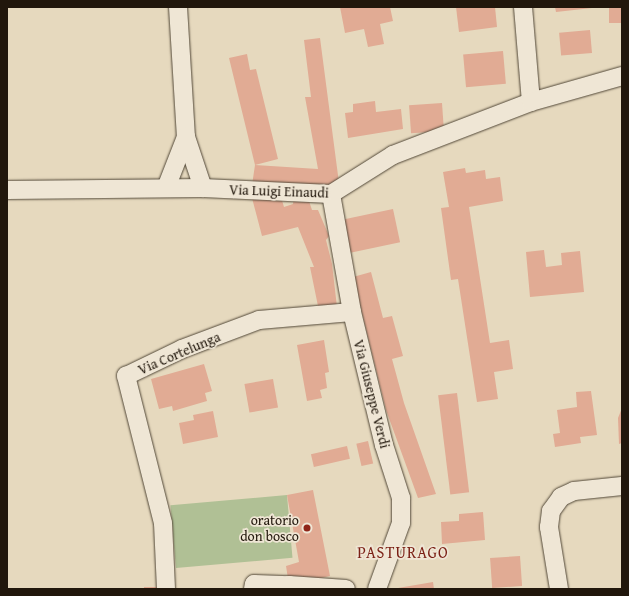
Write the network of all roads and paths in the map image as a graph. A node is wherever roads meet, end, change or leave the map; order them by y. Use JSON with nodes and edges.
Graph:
{"nodes":[{"id":1,"x":178,"y":7,"type":"edge"},
{"id":2,"x":523,"y":7,"type":"edge"},
{"id":3,"x":622,"y":76,"type":"edge"},
{"id":4,"x":531,"y":102,"type":"junction"},
{"id":5,"x":186,"y":137,"type":"junction"},
{"id":6,"x":166,"y":188,"type":"junction"},
{"id":7,"x":204,"y":188,"type":"junction"},
{"id":8,"x":7,"y":190,"type":"edge"},
{"id":9,"x":332,"y":194,"type":"junction"},
{"id":10,"x":352,"y":312,"type":"junction"},
{"id":11,"x":622,"y":486,"type":"edge"},
{"id":12,"x":289,"y":587,"type":"edge"},
{"id":13,"x":166,"y":589,"type":"edge"},
{"id":14,"x":253,"y":589,"type":"edge"},
{"id":15,"x":346,"y":589,"type":"edge"},
{"id":16,"x":377,"y":589,"type":"edge"},
{"id":17,"x":559,"y":589,"type":"edge"}],
"edges":[{"from":1,"to":5,"type":"street"},
{"from":2,"to":4,"type":"street"},
{"from":3,"to":4,"type":"street","name":"Via Luigi Einaudi"},
{"from":4,"to":9,"type":"street","name":"Via Luigi Einaudi"},
{"from":5,"to":6,"type":"street"},
{"from":5,"to":7,"type":"street"},
{"from":6,"to":7,"type":"street","name":"Via Luigi Einaudi"},
{"from":6,"to":8,"type":"street","name":"Via Luigi Einaudi"},
{"from":7,"to":9,"type":"street","name":"Via Luigi Einaudi"},
{"from":9,"to":10,"type":"street","name":"Via Giuseppe Verdi"},
{"from":10,"to":13,"type":"street","name":"Via Cortelunga"},
{"from":10,"to":16,"type":"street","name":"Via Giuseppe Verdi"},
{"from":11,"to":17,"type":"street"},
{"from":12,"to":14,"type":"street"},
{"from":12,"to":15,"type":"street"}]}
